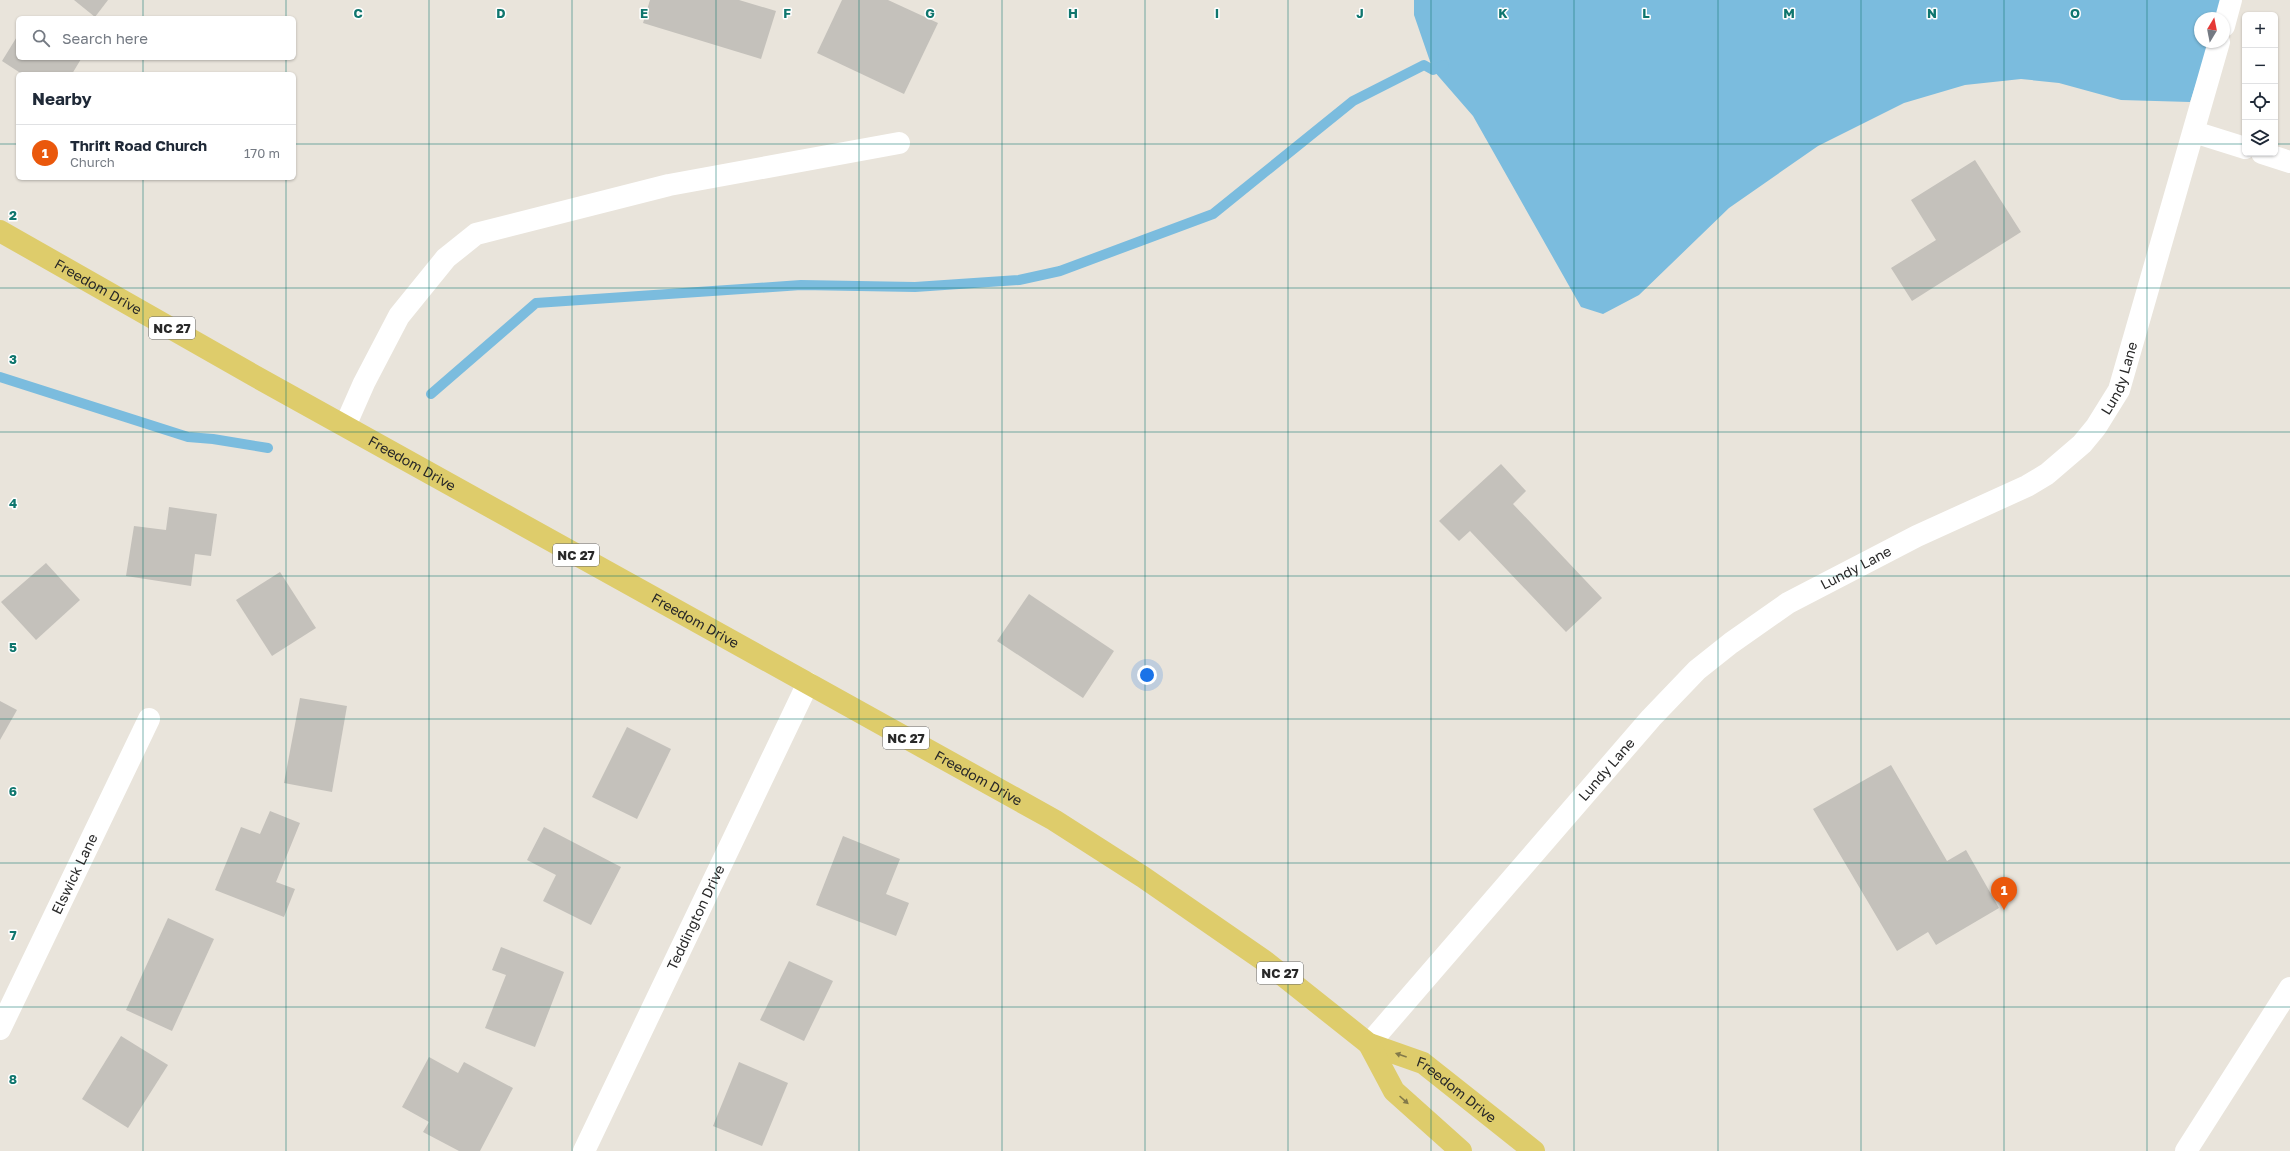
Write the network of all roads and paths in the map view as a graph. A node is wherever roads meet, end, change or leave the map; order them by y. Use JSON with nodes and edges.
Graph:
{"nodes":[{"id":1,"x":2231,"y":0,"type":"edge"},
{"id":2,"x":2228,"y":12,"type":"edge"},
{"id":3,"x":2217,"y":48,"type":"edge"},
{"id":4,"x":2194,"y":132,"type":"junction"},
{"id":5,"x":898,"y":143,"type":"dead end"},
{"id":6,"x":2242,"y":147,"type":"edge"},
{"id":7,"x":2271,"y":156,"type":"edge"},
{"id":8,"x":2290,"y":162,"type":"edge"},
{"id":9,"x":0,"y":231,"type":"edge"},
{"id":10,"x":345,"y":426,"type":"junction"},
{"id":11,"x":808,"y":683,"type":"junction"},
{"id":12,"x":149,"y":719,"type":"dead end"},
{"id":13,"x":2290,"y":988,"type":"edge"},
{"id":14,"x":0,"y":1029,"type":"edge"},
{"id":15,"x":1369,"y":1044,"type":"junction"},
{"id":16,"x":584,"y":1151,"type":"edge"},
{"id":17,"x":1461,"y":1151,"type":"edge"},
{"id":18,"x":1534,"y":1151,"type":"edge"},
{"id":19,"x":2186,"y":1151,"type":"edge"}],
"edges":[{"from":1,"to":2,"type":"street"},
{"from":3,"to":4,"type":"street","name":"Lundy Lane"},
{"from":4,"to":6,"type":"street"},
{"from":4,"to":15,"type":"street","name":"Lundy Lane"},
{"from":5,"to":10,"type":"street"},
{"from":7,"to":8,"type":"street"},
{"from":9,"to":10,"type":"main road","name":"Freedom Drive","number":"NC 27"},
{"from":10,"to":11,"type":"main road","name":"Freedom Drive","number":"NC 27"},
{"from":11,"to":15,"type":"main road","name":"Freedom Drive","number":"NC 27"},
{"from":11,"to":16,"type":"street","name":"Teddington Drive"},
{"from":12,"to":14,"type":"street","name":"Elswick Lane"},
{"from":13,"to":19,"type":"street"},
{"from":15,"to":17,"type":"main road","name":"Freedom Drive","number":"NC 27","one_way":true},
{"from":18,"to":15,"type":"main road","name":"Freedom Drive","number":"NC 27","one_way":true}]}
